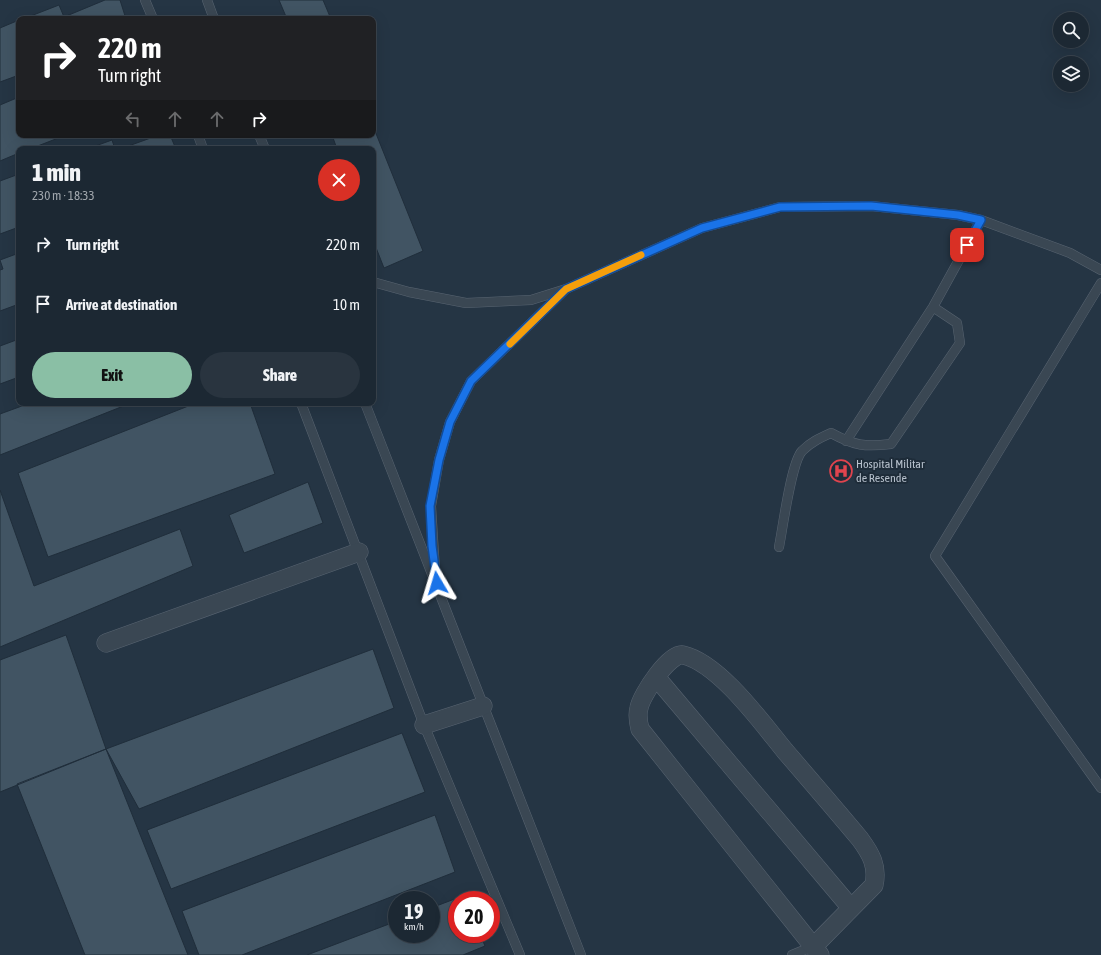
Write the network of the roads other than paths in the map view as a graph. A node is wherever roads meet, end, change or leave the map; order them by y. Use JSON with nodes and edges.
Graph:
{"nodes":[{"id":1,"x":145,"y":0,"type":"edge"},
{"id":2,"x":206,"y":0,"type":"edge"},
{"id":3,"x":152,"y":16,"type":"edge"},
{"id":4,"x":213,"y":16,"type":"edge"},
{"id":5,"x":981,"y":220,"type":"junction"},
{"id":6,"x":1101,"y":270,"type":"edge"},
{"id":7,"x":376,"y":283,"type":"edge"},
{"id":8,"x":1101,"y":283,"type":"edge"},
{"id":9,"x":566,"y":289,"type":"junction"},
{"id":10,"x":933,"y":307,"type":"junction"},
{"id":11,"x":302,"y":406,"type":"edge"},
{"id":12,"x":366,"y":406,"type":"edge"},
{"id":13,"x":846,"y":441,"type":"junction"},
{"id":14,"x":779,"y":547,"type":"dead end"},
{"id":15,"x":359,"y":552,"type":"junction"},
{"id":16,"x":437,"y":583,"type":"junction"},
{"id":17,"x":106,"y":643,"type":"dead end"},
{"id":18,"x":656,"y":677,"type":"junction"},
{"id":19,"x":483,"y":706,"type":"junction"},
{"id":20,"x":424,"y":725,"type":"junction"},
{"id":21,"x":1101,"y":788,"type":"edge"},
{"id":22,"x":851,"y":908,"type":"junction"},
{"id":23,"x":817,"y":950,"type":"edge"},
{"id":24,"x":520,"y":955,"type":"edge"},
{"id":25,"x":581,"y":955,"type":"edge"},
{"id":26,"x":792,"y":955,"type":"edge"}],
"edges":[{"from":1,"to":3,"type":"lane"},
{"from":2,"to":4,"type":"lane"},
{"from":5,"to":6,"type":"lane"},
{"from":5,"to":9,"type":"lane"},
{"from":5,"to":10,"type":"lane"},
{"from":7,"to":9,"type":"lane"},
{"from":8,"to":21,"type":"lane"},
{"from":9,"to":16,"type":"lane"},
{"from":10,"to":13,"type":"lane"},
{"from":10,"to":13,"type":"lane"},
{"from":11,"to":15,"type":"lane"},
{"from":12,"to":16,"type":"lane"},
{"from":13,"to":14,"type":"lane"},
{"from":15,"to":17,"type":"street"},
{"from":15,"to":20,"type":"lane"},
{"from":16,"to":19,"type":"lane"},
{"from":18,"to":22,"type":"street"},
{"from":18,"to":22,"type":"street"},
{"from":18,"to":23,"type":"street"},
{"from":19,"to":20,"type":"street"},
{"from":19,"to":25,"type":"lane"},
{"from":20,"to":24,"type":"lane"},
{"from":22,"to":23,"type":"street"},
{"from":23,"to":26,"type":"lane"}]}
